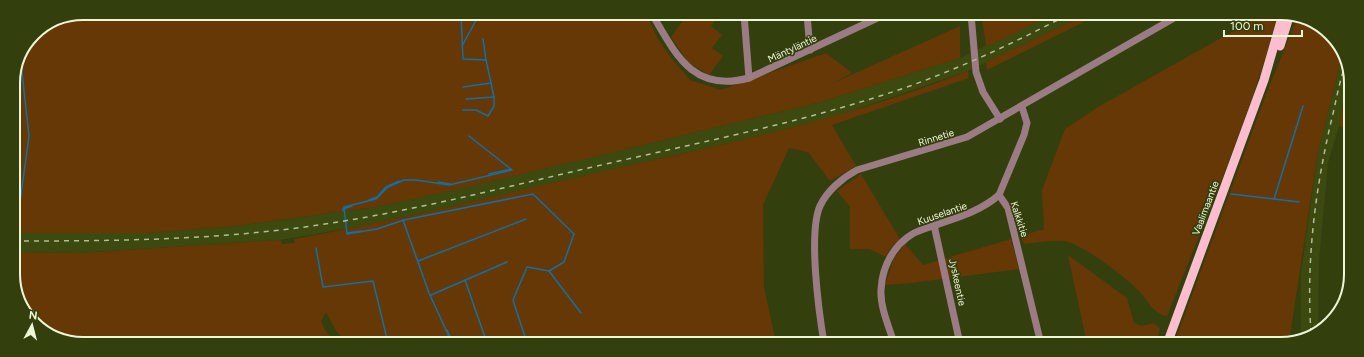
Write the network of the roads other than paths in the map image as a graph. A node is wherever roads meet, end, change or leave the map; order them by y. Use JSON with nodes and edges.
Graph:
{"nodes":[{"id":1,"x":656,"y":20,"type":"edge"},
{"id":2,"x":744,"y":20,"type":"edge"},
{"id":3,"x":808,"y":20,"type":"edge"},
{"id":4,"x":867,"y":20,"type":"edge"},
{"id":5,"x":972,"y":20,"type":"edge"},
{"id":6,"x":1171,"y":20,"type":"edge"},
{"id":7,"x":1281,"y":20,"type":"edge"},
{"id":8,"x":1288,"y":21,"type":"edge"},
{"id":9,"x":810,"y":50,"type":"junction"},
{"id":10,"x":749,"y":78,"type":"junction"},
{"id":11,"x":1264,"y":80,"type":"junction"},
{"id":12,"x":1022,"y":107,"type":"junction"},
{"id":13,"x":1000,"y":119,"type":"junction"},
{"id":14,"x":999,"y":195,"type":"junction"},
{"id":15,"x":934,"y":225,"type":"junction"},
{"id":16,"x":823,"y":337,"type":"edge"},
{"id":17,"x":892,"y":337,"type":"edge"},
{"id":18,"x":958,"y":337,"type":"edge"},
{"id":19,"x":1039,"y":337,"type":"edge"},
{"id":20,"x":1170,"y":337,"type":"edge"}],
"edges":[{"from":1,"to":10,"type":"street","name":"Mäntyläntie"},
{"from":2,"to":10,"type":"street"},
{"from":3,"to":9,"type":"street"},
{"from":4,"to":9,"type":"street","name":"Mäntyläntie"},
{"from":5,"to":13,"type":"street"},
{"from":6,"to":12,"type":"street","name":"Rinnetie"},
{"from":7,"to":11,"type":"main road","name":"Vaalimaantie"},
{"from":8,"to":11,"type":"main road","name":"Vaalimaantie"},
{"from":9,"to":10,"type":"street","name":"Mäntyläntie"},
{"from":11,"to":20,"type":"main road","name":"Vaalimaantie"},
{"from":12,"to":13,"type":"street","name":"Rinnetie"},
{"from":12,"to":14,"type":"street","name":"Kalkkitie"},
{"from":13,"to":16,"type":"street","name":"Rinnetie"},
{"from":14,"to":15,"type":"street","name":"Kuuselantie"},
{"from":14,"to":19,"type":"street","name":"Kalkkitie"},
{"from":15,"to":17,"type":"street","name":"Kuuselantie"},
{"from":15,"to":18,"type":"street","name":"Jyskeentie"}]}
